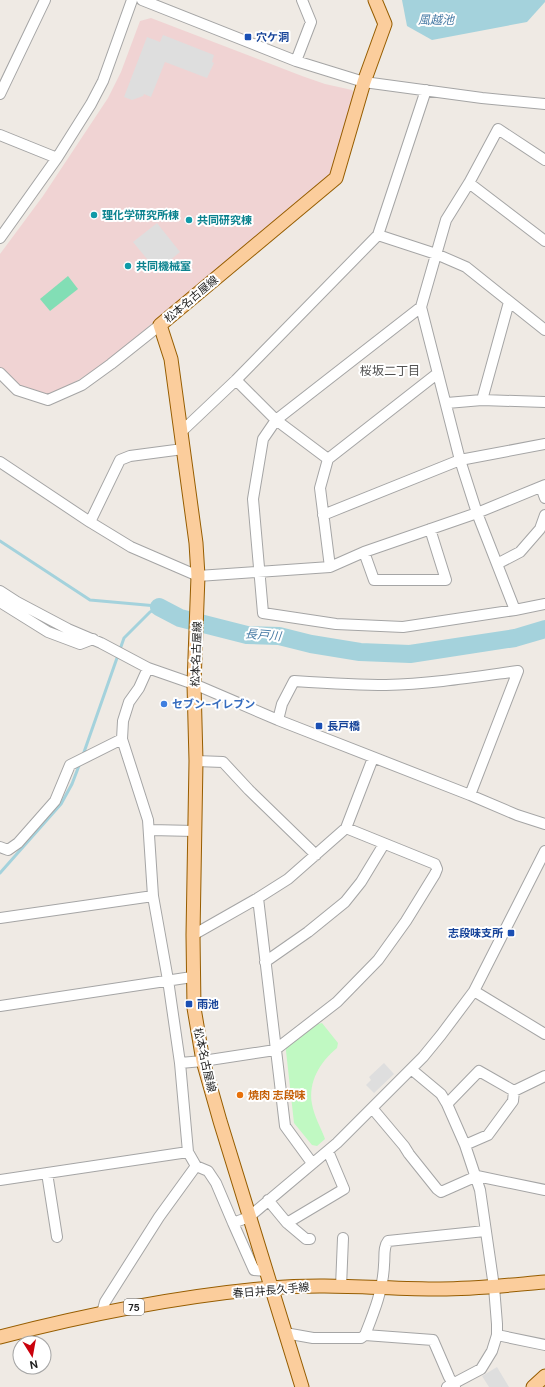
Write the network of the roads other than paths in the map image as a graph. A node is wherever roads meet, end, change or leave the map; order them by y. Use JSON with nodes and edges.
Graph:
{"nodes":[{"id":1,"x":45,"y":0,"type":"edge"},
{"id":2,"x":132,"y":0,"type":"edge"},
{"id":3,"x":142,"y":0,"type":"edge"},
{"id":4,"x":302,"y":0,"type":"edge"},
{"id":5,"x":375,"y":0,"type":"edge"},
{"id":6,"x":296,"y":61,"type":"junction"},
{"id":7,"x":364,"y":82,"type":"junction"},
{"id":8,"x":426,"y":90,"type":"junction"},
{"id":9,"x":0,"y":94,"type":"edge"},
{"id":10,"x":545,"y":104,"type":"edge"},
{"id":11,"x":0,"y":135,"type":"edge"},
{"id":12,"x":57,"y":158,"type":"junction"},
{"id":13,"x":545,"y":160,"type":"edge"},
{"id":14,"x":469,"y":182,"type":"junction"},
{"id":15,"x":378,"y":235,"type":"junction"},
{"id":16,"x":0,"y":238,"type":"edge"},
{"id":17,"x":545,"y":241,"type":"edge"},
{"id":18,"x":436,"y":254,"type":"junction"},
{"id":19,"x":510,"y":302,"type":"junction"},
{"id":20,"x":422,"y":307,"type":"junction"},
{"id":21,"x":160,"y":325,"type":"junction"},
{"id":22,"x":545,"y":330,"type":"edge"},
{"id":23,"x":0,"y":373,"type":"edge"},
{"id":24,"x":438,"y":373,"type":"junction"},
{"id":25,"x":236,"y":380,"type":"junction"},
{"id":26,"x":482,"y":400,"type":"junction"},
{"id":27,"x":545,"y":402,"type":"edge"},
{"id":28,"x":446,"y":403,"type":"junction"},
{"id":29,"x":276,"y":420,"type":"junction"},
{"id":30,"x":180,"y":433,"type":"junction"},
{"id":31,"x":545,"y":444,"type":"edge"},
{"id":32,"x":183,"y":449,"type":"junction"},
{"id":33,"x":328,"y":459,"type":"junction"},
{"id":34,"x":460,"y":460,"type":"junction"},
{"id":35,"x":0,"y":462,"type":"edge"},
{"id":36,"x":543,"y":486,"type":"edge"},
{"id":37,"x":545,"y":498,"type":"edge"},
{"id":38,"x":477,"y":514,"type":"junction"},
{"id":39,"x":545,"y":514,"type":"edge"},
{"id":40,"x":323,"y":516,"type":"junction"},
{"id":41,"x":90,"y":522,"type":"junction"},
{"id":42,"x":430,"y":529,"type":"junction"},
{"id":43,"x":364,"y":552,"type":"junction"},
{"id":44,"x":497,"y":564,"type":"junction"},
{"id":45,"x":330,"y":567,"type":"junction"},
{"id":46,"x":260,"y":572,"type":"junction"},
{"id":47,"x":198,"y":576,"type":"junction"},
{"id":48,"x":0,"y":591,"type":"edge"},
{"id":49,"x":0,"y":602,"type":"edge"},
{"id":50,"x":545,"y":604,"type":"edge"},
{"id":51,"x":515,"y":610,"type":"junction"},
{"id":52,"x":93,"y":639,"type":"junction"},
{"id":53,"x":148,"y":668,"type":"junction"},
{"id":54,"x":194,"y":684,"type":"junction"},
{"id":55,"x":278,"y":720,"type":"junction"},
{"id":56,"x":122,"y":739,"type":"junction"},
{"id":57,"x":373,"y":758,"type":"junction"},
{"id":58,"x":196,"y":761,"type":"junction"},
{"id":59,"x":470,"y":795,"type":"junction"},
{"id":60,"x":545,"y":824,"type":"edge"},
{"id":61,"x":346,"y":828,"type":"junction"},
{"id":62,"x":150,"y":830,"type":"junction"},
{"id":63,"x":195,"y":830,"type":"junction"},
{"id":64,"x":384,"y":844,"type":"junction"},
{"id":65,"x":0,"y":847,"type":"edge"},
{"id":66,"x":545,"y":851,"type":"edge"},
{"id":67,"x":316,"y":855,"type":"junction"},
{"id":68,"x":153,"y":896,"type":"junction"},
{"id":69,"x":258,"y":898,"type":"junction"},
{"id":70,"x":0,"y":918,"type":"edge"},
{"id":71,"x":193,"y":935,"type":"junction"},
{"id":72,"x":264,"y":962,"type":"junction"},
{"id":73,"x":192,"y":976,"type":"junction"},
{"id":74,"x":168,"y":980,"type":"junction"},
{"id":75,"x":474,"y":991,"type":"junction"},
{"id":76,"x":0,"y":1006,"type":"edge"},
{"id":77,"x":545,"y":1034,"type":"edge"},
{"id":78,"x":275,"y":1050,"type":"junction"},
{"id":79,"x":203,"y":1061,"type":"junction"},
{"id":80,"x":180,"y":1063,"type":"junction"},
{"id":81,"x":411,"y":1069,"type":"junction"},
{"id":82,"x":545,"y":1076,"type":"edge"},
{"id":83,"x":514,"y":1091,"type":"junction"},
{"id":84,"x":447,"y":1104,"type":"junction"},
{"id":85,"x":372,"y":1108,"type":"junction"},
{"id":86,"x":466,"y":1145,"type":"junction"},
{"id":87,"x":328,"y":1151,"type":"junction"},
{"id":88,"x":188,"y":1152,"type":"junction"},
{"id":89,"x":312,"y":1163,"type":"junction"},
{"id":90,"x":196,"y":1166,"type":"junction"},
{"id":91,"x":47,"y":1173,"type":"junction"},
{"id":92,"x":477,"y":1176,"type":"junction"},
{"id":93,"x":0,"y":1180,"type":"edge"},
{"id":94,"x":545,"y":1190,"type":"edge"},
{"id":95,"x":268,"y":1200,"type":"junction"},
{"id":96,"x":249,"y":1217,"type":"junction"},
{"id":97,"x":233,"y":1223,"type":"junction"},
{"id":98,"x":287,"y":1223,"type":"junction"},
{"id":99,"x":486,"y":1232,"type":"junction"},
{"id":100,"x":57,"y":1237,"type":"dead end"},
{"id":101,"x":343,"y":1238,"type":"dead end"},
{"id":102,"x":310,"y":1239,"type":"dead end"},
{"id":103,"x":266,"y":1271,"type":"junction"},
{"id":104,"x":545,"y":1282,"type":"edge"},
{"id":105,"x":341,"y":1287,"type":"junction"},
{"id":106,"x":494,"y":1287,"type":"junction"},
{"id":107,"x":271,"y":1288,"type":"junction"},
{"id":108,"x":381,"y":1288,"type":"junction"},
{"id":109,"x":102,"y":1313,"type":"junction"},
{"id":110,"x":285,"y":1333,"type":"junction"},
{"id":111,"x":365,"y":1335,"type":"junction"},
{"id":112,"x":497,"y":1335,"type":"junction"},
{"id":113,"x":0,"y":1337,"type":"edge"},
{"id":114,"x":545,"y":1345,"type":"edge"},
{"id":115,"x":545,"y":1376,"type":"edge"},
{"id":116,"x":452,"y":1386,"type":"edge"},
{"id":117,"x":302,"y":1387,"type":"edge"},
{"id":118,"x":533,"y":1387,"type":"edge"}],
"edges":[{"from":1,"to":9,"type":"street"},
{"from":2,"to":12,"type":"street"},
{"from":3,"to":6,"type":"street"},
{"from":4,"to":6,"type":"street"},
{"from":5,"to":7,"type":"main road","name":"松本名古屋線"},
{"from":6,"to":7,"type":"street"},
{"from":7,"to":8,"type":"street"},
{"from":7,"to":21,"type":"main road","name":"松本名古屋線"},
{"from":8,"to":10,"type":"street"},
{"from":8,"to":15,"type":"street"},
{"from":11,"to":12,"type":"street"},
{"from":12,"to":16,"type":"street"},
{"from":13,"to":14,"type":"street"},
{"from":14,"to":17,"type":"street"},
{"from":14,"to":18,"type":"street"},
{"from":15,"to":18,"type":"street"},
{"from":15,"to":25,"type":"street"},
{"from":18,"to":19,"type":"street"},
{"from":18,"to":20,"type":"street"},
{"from":19,"to":22,"type":"street"},
{"from":19,"to":26,"type":"street"},
{"from":20,"to":24,"type":"street"},
{"from":20,"to":29,"type":"street"},
{"from":21,"to":23,"type":"street"},
{"from":21,"to":30,"type":"main road","name":"松本名古屋線"},
{"from":24,"to":28,"type":"street"},
{"from":24,"to":33,"type":"street"},
{"from":25,"to":29,"type":"street"},
{"from":25,"to":30,"type":"street"},
{"from":26,"to":27,"type":"street"},
{"from":26,"to":28,"type":"street"},
{"from":28,"to":34,"type":"street"},
{"from":29,"to":33,"type":"street"},
{"from":29,"to":46,"type":"street"},
{"from":30,"to":32,"type":"main road","name":"松本名古屋線"},
{"from":31,"to":34,"type":"street"},
{"from":32,"to":41,"type":"street"},
{"from":32,"to":47,"type":"main road","name":"松本名古屋線"},
{"from":33,"to":40,"type":"street"},
{"from":34,"to":38,"type":"street"},
{"from":34,"to":40,"type":"street"},
{"from":35,"to":41,"type":"street"},
{"from":36,"to":37,"type":"street"},
{"from":36,"to":38,"type":"street"},
{"from":38,"to":42,"type":"street"},
{"from":38,"to":44,"type":"street"},
{"from":39,"to":44,"type":"street"},
{"from":40,"to":45,"type":"street"},
{"from":41,"to":47,"type":"street"},
{"from":42,"to":43,"type":"street"},
{"from":42,"to":43,"type":"street"},
{"from":43,"to":45,"type":"street"},
{"from":44,"to":51,"type":"street"},
{"from":45,"to":46,"type":"street"},
{"from":46,"to":47,"type":"street"},
{"from":46,"to":51,"type":"street"},
{"from":47,"to":54,"type":"main road","name":"松本名古屋線"},
{"from":48,"to":52,"type":"street"},
{"from":49,"to":52,"type":"street"},
{"from":50,"to":51,"type":"street"},
{"from":52,"to":53,"type":"street"},
{"from":53,"to":54,"type":"street"},
{"from":53,"to":56,"type":"street"},
{"from":54,"to":55,"type":"street"},
{"from":54,"to":58,"type":"main road","name":"松本名古屋線"},
{"from":55,"to":57,"type":"street"},
{"from":55,"to":59,"type":"street"},
{"from":56,"to":62,"type":"street"},
{"from":56,"to":65,"type":"street"},
{"from":57,"to":59,"type":"street"},
{"from":57,"to":61,"type":"street"},
{"from":58,"to":63,"type":"main road","name":"松本名古屋線"},
{"from":58,"to":67,"type":"street"},
{"from":59,"to":60,"type":"street"},
{"from":61,"to":64,"type":"street"},
{"from":61,"to":67,"type":"street"},
{"from":62,"to":63,"type":"street"},
{"from":62,"to":68,"type":"street"},
{"from":63,"to":71,"type":"main road","name":"松本名古屋線"},
{"from":64,"to":72,"type":"street"},
{"from":64,"to":78,"type":"street"},
{"from":66,"to":75,"type":"street"},
{"from":67,"to":69,"type":"street"},
{"from":68,"to":70,"type":"street"},
{"from":68,"to":74,"type":"street"},
{"from":69,"to":71,"type":"street"},
{"from":69,"to":72,"type":"street"},
{"from":71,"to":73,"type":"main road","name":"松本名古屋線"},
{"from":72,"to":78,"type":"street"},
{"from":73,"to":74,"type":"street"},
{"from":73,"to":79,"type":"main road","name":"松本名古屋線"},
{"from":74,"to":76,"type":"street"},
{"from":74,"to":80,"type":"street"},
{"from":75,"to":77,"type":"street"},
{"from":75,"to":81,"type":"street"},
{"from":78,"to":79,"type":"street"},
{"from":78,"to":89,"type":"street"},
{"from":79,"to":80,"type":"street"},
{"from":79,"to":96,"type":"main road","name":"松本名古屋線"},
{"from":80,"to":88,"type":"street"},
{"from":81,"to":84,"type":"street"},
{"from":81,"to":85,"type":"street"},
{"from":82,"to":83,"type":"street"},
{"from":83,"to":84,"type":"street"},
{"from":83,"to":86,"type":"street"},
{"from":84,"to":86,"type":"street"},
{"from":85,"to":87,"type":"street"},
{"from":85,"to":92,"type":"street"},
{"from":86,"to":92,"type":"street"},
{"from":87,"to":89,"type":"street"},
{"from":87,"to":98,"type":"street"},
{"from":88,"to":90,"type":"street"},
{"from":88,"to":91,"type":"street"},
{"from":89,"to":95,"type":"street"},
{"from":90,"to":97,"type":"street"},
{"from":90,"to":109,"type":"street"},
{"from":91,"to":93,"type":"street"},
{"from":91,"to":100,"type":"street"},
{"from":92,"to":94,"type":"street"},
{"from":92,"to":99,"type":"street"},
{"from":95,"to":96,"type":"street"},
{"from":95,"to":98,"type":"street"},
{"from":96,"to":97,"type":"street"},
{"from":96,"to":103,"type":"main road","name":"松本名古屋線"},
{"from":97,"to":103,"type":"street"},
{"from":98,"to":102,"type":"street"},
{"from":99,"to":106,"type":"street"},
{"from":99,"to":108,"type":"street"},
{"from":101,"to":105,"type":"street"},
{"from":103,"to":107,"type":"main road","name":"松本名古屋線"},
{"from":104,"to":106,"type":"main road","name":"春日井長久手線","number":"75"},
{"from":105,"to":107,"type":"main road","name":"春日井長久手線","number":"75"},
{"from":105,"to":108,"type":"main road","name":"春日井長久手線","number":"75"},
{"from":106,"to":108,"type":"main road","name":"春日井長久手線","number":"75"},
{"from":106,"to":112,"type":"street"},
{"from":107,"to":109,"type":"main road","name":"春日井長久手線","number":"75"},
{"from":107,"to":110,"type":"main road","name":"松本名古屋線"},
{"from":108,"to":111,"type":"street"},
{"from":109,"to":113,"type":"main road","name":"春日井長久手線","number":"75"},
{"from":110,"to":111,"type":"street"},
{"from":110,"to":117,"type":"main road","name":"松本名古屋線"},
{"from":111,"to":116,"type":"street"},
{"from":112,"to":114,"type":"street"},
{"from":112,"to":116,"type":"street"},
{"from":115,"to":118,"type":"main road"}]}
